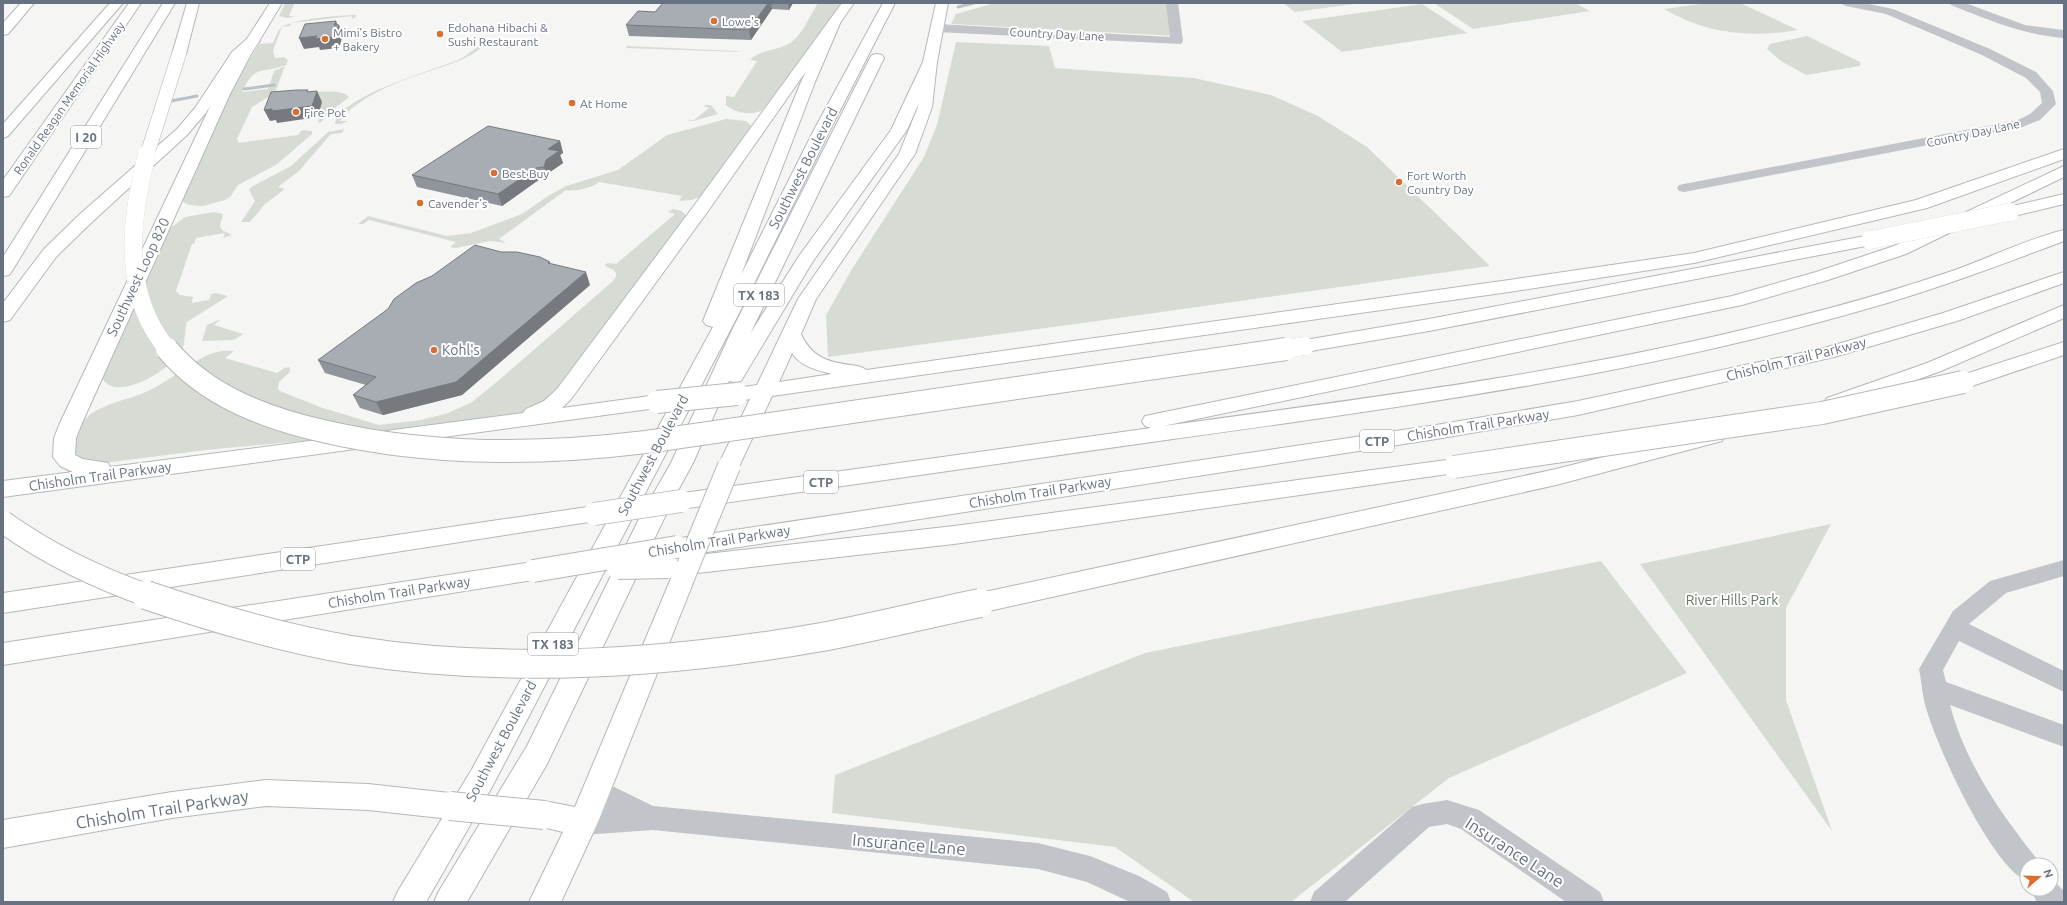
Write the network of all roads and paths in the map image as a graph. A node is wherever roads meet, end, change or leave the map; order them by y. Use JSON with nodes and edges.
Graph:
{"nodes":[{"id":1,"x":28,"y":3,"type":"edge"},
{"id":2,"x":117,"y":3,"type":"edge"},
{"id":3,"x":135,"y":3,"type":"edge"},
{"id":4,"x":169,"y":3,"type":"edge"},
{"id":5,"x":193,"y":3,"type":"edge"},
{"id":6,"x":276,"y":3,"type":"edge"},
{"id":7,"x":848,"y":3,"type":"edge"},
{"id":8,"x":889,"y":3,"type":"edge"},
{"id":9,"x":903,"y":3,"type":"edge"},
{"id":10,"x":942,"y":3,"type":"edge"},
{"id":11,"x":1172,"y":3,"type":"edge"},
{"id":12,"x":1846,"y":3,"type":"edge"},
{"id":13,"x":1955,"y":3,"type":"edge"},
{"id":14,"x":835,"y":21,"type":"junction"},
{"id":15,"x":894,"y":22,"type":"dead end"},
{"id":16,"x":937,"y":28,"type":"junction"},
{"id":17,"x":3,"y":31,"type":"edge"},
{"id":18,"x":2064,"y":34,"type":"edge"},
{"id":19,"x":253,"y":41,"type":"junction"},
{"id":20,"x":884,"y":44,"type":"dead end"},
{"id":21,"x":930,"y":62,"type":"junction"},
{"id":22,"x":3,"y":132,"type":"edge"},
{"id":23,"x":2064,"y":154,"type":"edge"},
{"id":24,"x":2064,"y":171,"type":"edge"},
{"id":25,"x":1684,"y":188,"type":"dead end"},
{"id":26,"x":3,"y":192,"type":"edge"},
{"id":27,"x":2064,"y":199,"type":"edge"},
{"id":28,"x":2064,"y":235,"type":"edge"},
{"id":29,"x":3,"y":271,"type":"edge"},
{"id":30,"x":2064,"y":277,"type":"edge"},
{"id":31,"x":2064,"y":311,"type":"edge"},
{"id":32,"x":3,"y":316,"type":"edge"},
{"id":33,"x":791,"y":334,"type":"junction"},
{"id":34,"x":2064,"y":348,"type":"edge"},
{"id":35,"x":878,"y":374,"type":"junction"},
{"id":36,"x":692,"y":382,"type":"junction"},
{"id":37,"x":764,"y":390,"type":"junction"},
{"id":38,"x":514,"y":421,"type":"junction"},
{"id":39,"x":961,"y":462,"type":"junction"},
{"id":40,"x":682,"y":463,"type":"junction"},
{"id":41,"x":171,"y":466,"type":"junction"},
{"id":42,"x":3,"y":489,"type":"edge"},
{"id":43,"x":3,"y":522,"type":"edge"},
{"id":44,"x":675,"y":566,"type":"junction"},
{"id":45,"x":2064,"y":568,"type":"edge"},
{"id":46,"x":3,"y":603,"type":"edge"},
{"id":47,"x":1954,"y":628,"type":"junction"},
{"id":48,"x":3,"y":654,"type":"edge"},
{"id":49,"x":2064,"y":682,"type":"edge"},
{"id":50,"x":1935,"y":690,"type":"junction"},
{"id":51,"x":2064,"y":736,"type":"edge"},
{"id":52,"x":596,"y":790,"type":"junction"},
{"id":53,"x":653,"y":818,"type":"junction"},
{"id":54,"x":583,"y":822,"type":"junction"},
{"id":55,"x":3,"y":834,"type":"edge"},
{"id":56,"x":2019,"y":859,"type":"edge"},
{"id":57,"x":409,"y":902,"type":"edge"},
{"id":58,"x":450,"y":902,"type":"edge"},
{"id":59,"x":545,"y":902,"type":"edge"},
{"id":60,"x":1157,"y":902,"type":"edge"},
{"id":61,"x":1324,"y":902,"type":"edge"},
{"id":62,"x":1590,"y":902,"type":"edge"}],
"edges":[{"from":1,"to":17,"type":"main road"},
{"from":2,"to":22,"type":"main road"},
{"from":3,"to":26,"type":"main road","name":"Ronald Reagan Memorial Highway","number":"I 20"},
{"from":4,"to":29,"type":"main road","number":"I 20"},
{"from":5,"to":27,"type":"main road","bridge":true},
{"from":6,"to":19,"type":"main road","name":"Southwest Loop 820"},
{"from":7,"to":14,"type":"main road"},
{"from":8,"to":36,"type":"main road","name":"Southwest Boulevard","number":"TX 183"},
{"from":9,"to":15,"type":"main road"},
{"from":10,"to":16,"type":"main road"},
{"from":11,"to":16,"type":"street","name":"Country Day Lane"},
{"from":12,"to":25,"type":"street","name":"Country Day Lane"},
{"from":13,"to":18,"type":"street"},
{"from":14,"to":36,"type":"main road"},
{"from":14,"to":38,"type":"main road"},
{"from":16,"to":21,"type":"main road"},
{"from":19,"to":32,"type":"main road"},
{"from":19,"to":41,"type":"main road","name":"Southwest Loop 820"},
{"from":20,"to":40,"type":"main road","name":"Southwest Boulevard","number":"TX 183"},
{"from":21,"to":33,"type":"main road"},
{"from":21,"to":40,"type":"main road"},
{"from":23,"to":35,"type":"main road","name":"Chisholm Trail Parkway"},
{"from":24,"to":39,"type":"main road"},
{"from":28,"to":39,"type":"main road","number":"CTP"},
{"from":30,"to":44,"type":"main road","name":"Chisholm Trail Parkway","number":"CTP"},
{"from":31,"to":43,"type":"main road","bridge":true},
{"from":33,"to":35,"type":"main road"},
{"from":33,"to":37,"type":"main road"},
{"from":34,"to":44,"type":"main road","bridge":true},
{"from":35,"to":37,"type":"main road","name":"Chisholm Trail Parkway"},
{"from":36,"to":57,"type":"main road","name":"Southwest Boulevard","number":"TX 183"},
{"from":37,"to":38,"type":"main road","name":"Chisholm Trail Parkway","bridge":true},
{"from":37,"to":44,"type":"main road","bridge":true},
{"from":38,"to":41,"type":"main road","name":"Chisholm Trail Parkway"},
{"from":39,"to":46,"type":"main road","number":"CTP","bridge":true},
{"from":40,"to":58,"type":"main road","name":"Southwest Boulevard","number":"TX 183"},
{"from":41,"to":42,"type":"main road","name":"Chisholm Trail Parkway"},
{"from":44,"to":48,"type":"main road","name":"Chisholm Trail Parkway","bridge":true},
{"from":44,"to":52,"type":"main road"},
{"from":45,"to":47,"type":"street"},
{"from":47,"to":49,"type":"street"},
{"from":47,"to":50,"type":"street"},
{"from":50,"to":51,"type":"street"},
{"from":50,"to":56,"type":"street"},
{"from":52,"to":53,"type":"street","name":"Insurance Lane"},
{"from":52,"to":54,"type":"main road"},
{"from":53,"to":54,"type":"street","name":"Insurance Lane"},
{"from":53,"to":60,"type":"street","name":"Insurance Lane"},
{"from":54,"to":55,"type":"main road","name":"Chisholm Trail Parkway","bridge":true},
{"from":54,"to":59,"type":"main road"},
{"from":61,"to":62,"type":"street","name":"Insurance Lane"}]}
